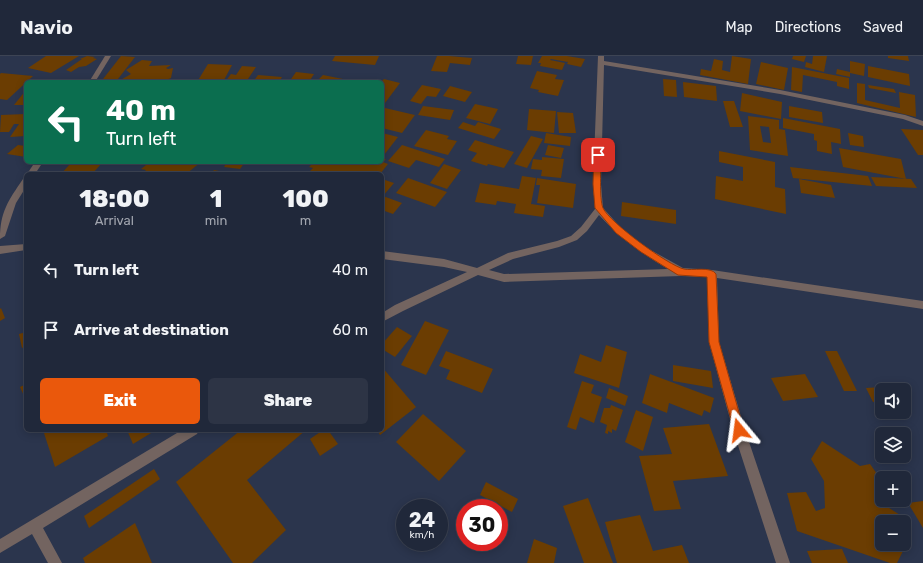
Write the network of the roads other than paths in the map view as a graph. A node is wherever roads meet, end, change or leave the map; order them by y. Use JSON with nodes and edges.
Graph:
{"nodes":[{"id":1,"x":108,"y":56,"type":"edge"},
{"id":2,"x":601,"y":59,"type":"edge"},
{"id":3,"x":93,"y":80,"type":"edge"},
{"id":4,"x":923,"y":124,"type":"edge"},
{"id":5,"x":24,"y":184,"type":"edge"},
{"id":6,"x":599,"y":208,"type":"junction"},
{"id":7,"x":0,"y":236,"type":"edge"},
{"id":8,"x":24,"y":247,"type":"edge"},
{"id":9,"x":0,"y":250,"type":"edge"},
{"id":10,"x":384,"y":255,"type":"edge"},
{"id":11,"x":479,"y":271,"type":"junction"},
{"id":12,"x":681,"y":272,"type":"junction"},
{"id":13,"x":712,"y":274,"type":"junction"},
{"id":14,"x":923,"y":305,"type":"edge"},
{"id":15,"x":384,"y":317,"type":"edge"},
{"id":16,"x":190,"y":432,"type":"edge"},
{"id":17,"x":34,"y":525,"type":"junction"},
{"id":18,"x":0,"y":546,"type":"edge"},
{"id":19,"x":55,"y":563,"type":"edge"},
{"id":20,"x":783,"y":563,"type":"edge"}],
"edges":[{"from":1,"to":3,"type":"street"},
{"from":2,"to":4,"type":"street"},
{"from":2,"to":6,"type":"street"},
{"from":5,"to":7,"type":"street"},
{"from":6,"to":11,"type":"street"},
{"from":6,"to":12,"type":"street"},
{"from":8,"to":9,"type":"street"},
{"from":10,"to":11,"type":"street"},
{"from":11,"to":12,"type":"street"},
{"from":11,"to":15,"type":"street"},
{"from":12,"to":13,"type":"street"},
{"from":13,"to":14,"type":"street"},
{"from":13,"to":20,"type":"street"},
{"from":16,"to":17,"type":"street"},
{"from":17,"to":18,"type":"street"},
{"from":17,"to":19,"type":"street"}]}
